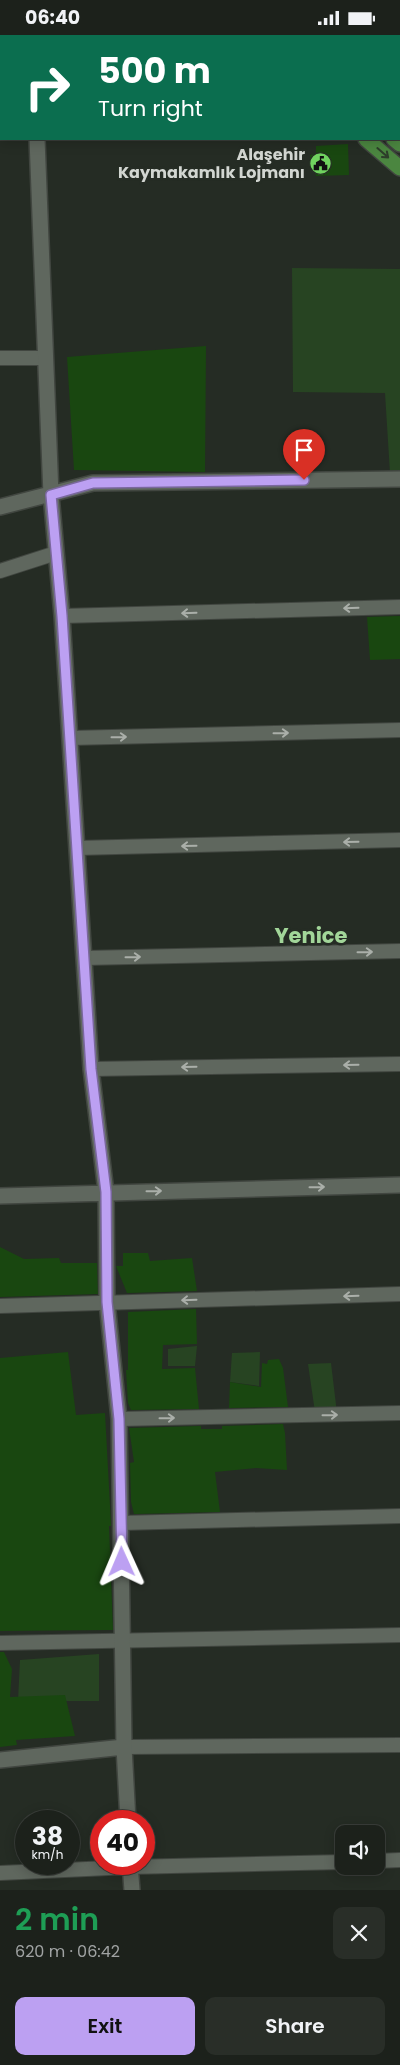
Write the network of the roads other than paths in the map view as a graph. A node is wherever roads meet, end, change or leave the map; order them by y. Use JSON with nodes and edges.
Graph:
{"nodes":[{"id":1,"x":37,"y":140,"type":"edge"},
{"id":2,"x":367,"y":140,"type":"edge"},
{"id":3,"x":400,"y":168,"type":"edge"},
{"id":4,"x":0,"y":358,"type":"edge"},
{"id":5,"x":44,"y":358,"type":"junction"},
{"id":6,"x":400,"y":479,"type":"edge"},
{"id":7,"x":51,"y":495,"type":"junction"},
{"id":8,"x":0,"y":507,"type":"edge"},
{"id":9,"x":56,"y":553,"type":"junction"},
{"id":10,"x":0,"y":571,"type":"edge"},
{"id":11,"x":400,"y":607,"type":"edge"},
{"id":12,"x":62,"y":616,"type":"junction"},
{"id":13,"x":400,"y":730,"type":"edge"},
{"id":14,"x":70,"y":738,"type":"junction"},
{"id":15,"x":400,"y":840,"type":"edge"},
{"id":16,"x":77,"y":848,"type":"junction"},
{"id":17,"x":400,"y":951,"type":"edge"},
{"id":18,"x":84,"y":958,"type":"junction"},
{"id":19,"x":400,"y":1064,"type":"edge"},
{"id":20,"x":91,"y":1069,"type":"junction"},
{"id":21,"x":400,"y":1185,"type":"edge"},
{"id":22,"x":106,"y":1192,"type":"junction"},
{"id":23,"x":0,"y":1196,"type":"edge"},
{"id":24,"x":400,"y":1294,"type":"edge"},
{"id":25,"x":107,"y":1302,"type":"junction"},
{"id":26,"x":0,"y":1306,"type":"edge"},
{"id":27,"x":400,"y":1413,"type":"edge"},
{"id":28,"x":119,"y":1419,"type":"junction"},
{"id":29,"x":400,"y":1516,"type":"edge"},
{"id":30,"x":121,"y":1523,"type":"junction"},
{"id":31,"x":400,"y":1635,"type":"edge"},
{"id":32,"x":124,"y":1639,"type":"junction"},
{"id":33,"x":0,"y":1643,"type":"edge"},
{"id":34,"x":400,"y":1745,"type":"edge"},
{"id":35,"x":124,"y":1747,"type":"junction"},
{"id":36,"x":0,"y":1760,"type":"edge"},
{"id":37,"x":127,"y":1810,"type":"edge"},
{"id":38,"x":400,"y":1860,"type":"edge"},
{"id":39,"x":385,"y":1861,"type":"edge"},
{"id":40,"x":335,"y":1862,"type":"edge"},
{"id":41,"x":155,"y":1865,"type":"edge"},
{"id":42,"x":90,"y":1867,"type":"edge"},
{"id":43,"x":0,"y":1873,"type":"edge"},
{"id":44,"x":131,"y":1875,"type":"edge"},
{"id":45,"x":132,"y":1890,"type":"edge"}],
"edges":[{"from":1,"to":5,"type":"street"},
{"from":2,"to":3,"type":"main road","one_way":true},
{"from":4,"to":5,"type":"street"},
{"from":5,"to":7,"type":"street"},
{"from":6,"to":7,"type":"street"},
{"from":7,"to":8,"type":"street"},
{"from":7,"to":9,"type":"street"},
{"from":9,"to":10,"type":"street"},
{"from":9,"to":12,"type":"street"},
{"from":11,"to":12,"type":"street","one_way":true},
{"from":12,"to":14,"type":"street"},
{"from":14,"to":13,"type":"street","one_way":true},
{"from":14,"to":16,"type":"street"},
{"from":15,"to":16,"type":"street","one_way":true},
{"from":16,"to":18,"type":"street"},
{"from":18,"to":17,"type":"street","one_way":true},
{"from":18,"to":20,"type":"street"},
{"from":19,"to":20,"type":"street","one_way":true},
{"from":20,"to":22,"type":"street"},
{"from":22,"to":21,"type":"street","one_way":true},
{"from":22,"to":23,"type":"street"},
{"from":22,"to":25,"type":"street"},
{"from":24,"to":25,"type":"street","one_way":true},
{"from":25,"to":26,"type":"street"},
{"from":25,"to":28,"type":"street"},
{"from":28,"to":27,"type":"street","one_way":true},
{"from":28,"to":30,"type":"street"},
{"from":29,"to":30,"type":"street"},
{"from":30,"to":32,"type":"street"},
{"from":31,"to":32,"type":"street"},
{"from":32,"to":33,"type":"street"},
{"from":32,"to":35,"type":"street"},
{"from":34,"to":35,"type":"street"},
{"from":35,"to":36,"type":"street"},
{"from":35,"to":37,"type":"street"},
{"from":38,"to":39,"type":"street"},
{"from":40,"to":41,"type":"street"},
{"from":42,"to":43,"type":"street"},
{"from":44,"to":45,"type":"street"}]}
